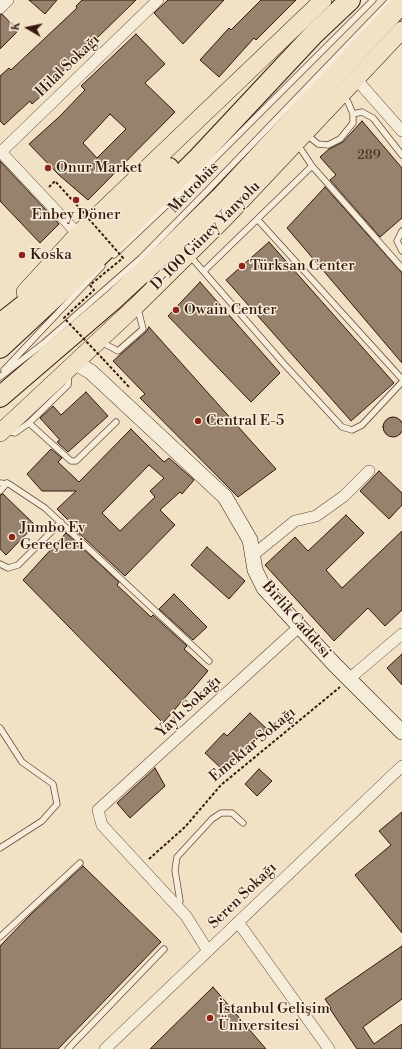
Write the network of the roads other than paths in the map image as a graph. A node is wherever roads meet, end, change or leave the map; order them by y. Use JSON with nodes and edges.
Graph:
{"nodes":[{"id":1,"x":8,"y":0,"type":"edge"},
{"id":2,"x":158,"y":0,"type":"edge"},
{"id":3,"x":323,"y":0,"type":"edge"},
{"id":4,"x":350,"y":0,"type":"edge"},
{"id":5,"x":373,"y":0,"type":"edge"},
{"id":6,"x":391,"y":0,"type":"edge"},
{"id":7,"x":402,"y":3,"type":"edge"},
{"id":8,"x":0,"y":8,"type":"edge"},
{"id":9,"x":402,"y":30,"type":"edge"},
{"id":10,"x":314,"y":34,"type":"junction"},
{"id":11,"x":356,"y":78,"type":"junction"},
{"id":12,"x":341,"y":94,"type":"junction"},
{"id":13,"x":353,"y":114,"type":"junction"},
{"id":14,"x":402,"y":131,"type":"edge"},
{"id":15,"x":301,"y":138,"type":"junction"},
{"id":16,"x":0,"y":152,"type":"edge"},
{"id":17,"x":402,"y":155,"type":"edge"},
{"id":18,"x":312,"y":166,"type":"junction"},
{"id":19,"x":258,"y":220,"type":"junction"},
{"id":20,"x":402,"y":231,"type":"edge"},
{"id":21,"x":78,"y":234,"type":"junction"},
{"id":22,"x":402,"y":251,"type":"edge"},
{"id":23,"x":189,"y":254,"type":"junction"},
{"id":24,"x":402,"y":268,"type":"edge"},
{"id":25,"x":205,"y":270,"type":"junction"},
{"id":26,"x":0,"y":323,"type":"edge"},
{"id":27,"x":0,"y":348,"type":"edge"},
{"id":28,"x":52,"y":352,"type":"junction"},
{"id":29,"x":73,"y":365,"type":"junction"},
{"id":30,"x":0,"y":376,"type":"edge"},
{"id":31,"x":402,"y":381,"type":"edge"},
{"id":32,"x":0,"y":397,"type":"edge"},
{"id":33,"x":0,"y":409,"type":"edge"},
{"id":34,"x":116,"y":422,"type":"dead end"},
{"id":35,"x":29,"y":423,"type":"junction"},
{"id":36,"x":1,"y":432,"type":"edge"},
{"id":37,"x":369,"y":472,"type":"dead end"},
{"id":38,"x":0,"y":483,"type":"edge"},
{"id":39,"x":7,"y":483,"type":"junction"},
{"id":40,"x":0,"y":491,"type":"edge"},
{"id":41,"x":60,"y":522,"type":"junction"},
{"id":42,"x":253,"y":555,"type":"junction"},
{"id":43,"x":0,"y":564,"type":"edge"},
{"id":44,"x":300,"y":626,"type":"junction"},
{"id":45,"x":402,"y":634,"type":"edge"},
{"id":46,"x":209,"y":661,"type":"dead end"},
{"id":47,"x":349,"y":679,"type":"junction"},
{"id":48,"x":0,"y":728,"type":"edge"},
{"id":49,"x":402,"y":732,"type":"edge"},
{"id":50,"x":402,"y":766,"type":"edge"},
{"id":51,"x":243,"y":823,"type":"dead end"},
{"id":52,"x":0,"y":848,"type":"edge"},
{"id":53,"x":80,"y":863,"type":"dead end"},
{"id":54,"x":177,"y":906,"type":"junction"},
{"id":55,"x":238,"y":922,"type":"junction"},
{"id":56,"x":0,"y":937,"type":"edge"},
{"id":57,"x":164,"y":949,"type":"dead end"},
{"id":58,"x":208,"y":951,"type":"junction"},
{"id":59,"x":68,"y":1049,"type":"edge"},
{"id":60,"x":105,"y":1049,"type":"edge"},
{"id":61,"x":329,"y":1049,"type":"edge"}],
"edges":[{"from":1,"to":8,"type":"street"},
{"from":2,"to":16,"type":"street","name":"Hilal Sokağı"},
{"from":3,"to":21,"type":"main road"},
{"from":4,"to":10,"type":"highway"},
{"from":5,"to":30,"type":"lane","name":"Metrobüs"},
{"from":6,"to":30,"type":"lane","name":"Metrobüs"},
{"from":7,"to":28,"type":"highway"},
{"from":9,"to":11,"type":"main road","name":"D-100 Güney Yanyolu"},
{"from":10,"to":26,"type":"highway"},
{"from":10,"to":27,"type":"highway"},
{"from":11,"to":12,"type":"main road","name":"D-100 Güney Yanyolu"},
{"from":11,"to":14,"type":"street"},
{"from":12,"to":13,"type":"lane"},
{"from":12,"to":15,"type":"main road","name":"D-100 Güney Yanyolu"},
{"from":13,"to":15,"type":"lane"},
{"from":13,"to":17,"type":"lane"},
{"from":15,"to":18,"type":"lane"},
{"from":15,"to":23,"type":"main road","name":"D-100 Güney Yanyolu"},
{"from":16,"to":21,"type":"street"},
{"from":18,"to":19,"type":"lane"},
{"from":18,"to":24,"type":"lane"},
{"from":19,"to":25,"type":"lane"},
{"from":19,"to":31,"type":"lane"},
{"from":20,"to":22,"type":"lane"},
{"from":21,"to":26,"type":"main road"},
{"from":23,"to":25,"type":"lane"},
{"from":23,"to":29,"type":"main road","name":"D-100 Güney Yanyolu"},
{"from":25,"to":31,"type":"lane"},
{"from":28,"to":32,"type":"highway"},
{"from":28,"to":33,"type":"highway"},
{"from":29,"to":35,"type":"lane"},
{"from":29,"to":36,"type":"main road","name":"D-100 Güney Yanyolu"},
{"from":29,"to":42,"type":"street","name":"Birlik Caddesi"},
{"from":34,"to":35,"type":"lane"},
{"from":35,"to":36,"type":"lane"},
{"from":37,"to":42,"type":"street"},
{"from":38,"to":39,"type":"lane"},
{"from":39,"to":40,"type":"lane"},
{"from":39,"to":41,"type":"lane"},
{"from":41,"to":43,"type":"lane"},
{"from":41,"to":46,"type":"lane"},
{"from":42,"to":44,"type":"street","name":"Birlik Caddesi"},
{"from":44,"to":47,"type":"street","name":"Birlik Caddesi"},
{"from":44,"to":54,"type":"street","name":"Yaylı Sokağı"},
{"from":45,"to":47,"type":"street"},
{"from":47,"to":49,"type":"street","name":"Birlik Caddesi"},
{"from":48,"to":52,"type":"lane"},
{"from":50,"to":55,"type":"street","name":"Seren Sokağı"},
{"from":51,"to":54,"type":"lane"},
{"from":53,"to":56,"type":"lane"},
{"from":54,"to":58,"type":"street"},
{"from":55,"to":58,"type":"street","name":"Seren Sokağı"},
{"from":55,"to":61,"type":"street"},
{"from":57,"to":59,"type":"lane"},
{"from":58,"to":60,"type":"street","name":"Seren Sokağı"}]}
